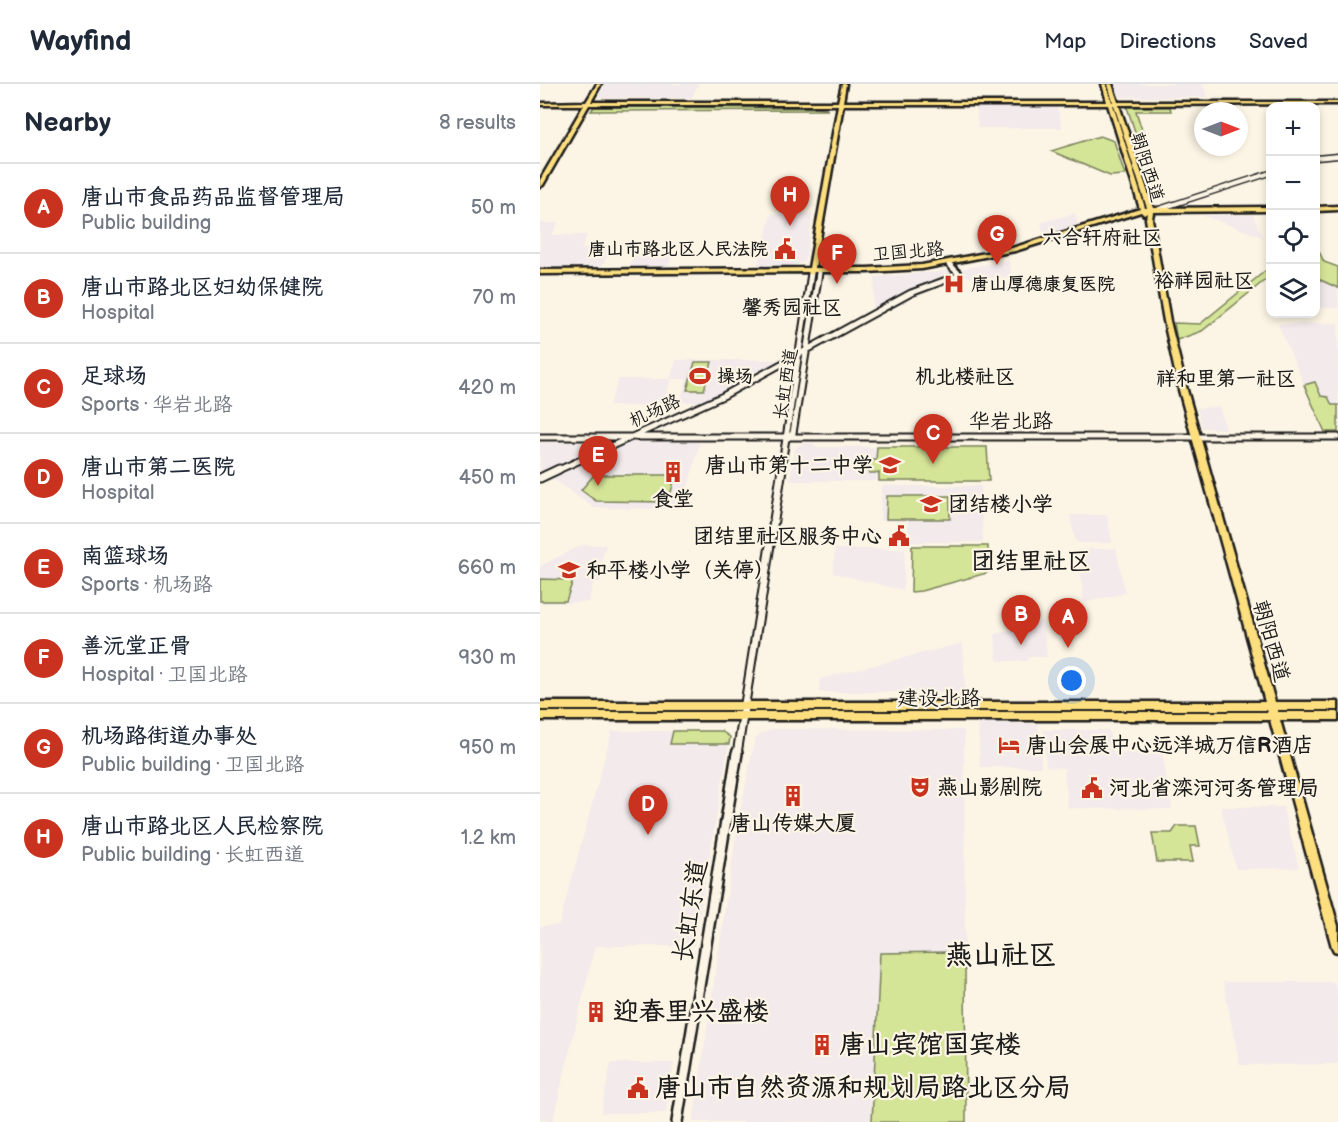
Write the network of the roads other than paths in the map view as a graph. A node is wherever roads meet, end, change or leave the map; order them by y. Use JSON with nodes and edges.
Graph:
{"nodes":[{"id":1,"x":595,"y":84,"type":"edge"},
{"id":2,"x":599,"y":84,"type":"edge"},
{"id":3,"x":846,"y":84,"type":"edge"},
{"id":4,"x":1104,"y":84,"type":"edge"},
{"id":5,"x":1110,"y":84,"type":"edge"},
{"id":6,"x":1338,"y":101,"type":"edge"},
{"id":7,"x":843,"y":102,"type":"junction"},
{"id":8,"x":540,"y":103,"type":"edge"},
{"id":9,"x":586,"y":103,"type":"junction"},
{"id":10,"x":1113,"y":103,"type":"junction"},
{"id":11,"x":1338,"y":156,"type":"edge"},
{"id":12,"x":1320,"y":158,"type":"edge"},
{"id":13,"x":1266,"y":174,"type":"edge"},
{"id":14,"x":540,"y":176,"type":"edge"},
{"id":15,"x":540,"y":185,"type":"edge"},
{"id":16,"x":1159,"y":209,"type":"junction"},
{"id":17,"x":1266,"y":210,"type":"edge"},
{"id":18,"x":1266,"y":210,"type":"edge"},
{"id":19,"x":1320,"y":210,"type":"edge"},
{"id":20,"x":1338,"y":210,"type":"edge"},
{"id":21,"x":1147,"y":211,"type":"junction"},
{"id":22,"x":951,"y":265,"type":"junction"},
{"id":23,"x":815,"y":271,"type":"junction"},
{"id":24,"x":540,"y":273,"type":"edge"},
{"id":25,"x":807,"y":349,"type":"junction"},
{"id":26,"x":799,"y":354,"type":"junction"},
{"id":27,"x":1196,"y":436,"type":"junction"},
{"id":28,"x":540,"y":437,"type":"edge"},
{"id":29,"x":636,"y":437,"type":"junction"},
{"id":30,"x":1338,"y":437,"type":"edge"},
{"id":31,"x":788,"y":438,"type":"junction"},
{"id":32,"x":540,"y":478,"type":"edge"},
{"id":33,"x":540,"y":706,"type":"edge"},
{"id":34,"x":1338,"y":706,"type":"edge"},
{"id":35,"x":745,"y":711,"type":"junction"},
{"id":36,"x":1272,"y":711,"type":"junction"},
{"id":37,"x":540,"y":716,"type":"edge"},
{"id":38,"x":1338,"y":716,"type":"edge"},
{"id":39,"x":1338,"y":947,"type":"edge"},
{"id":40,"x":677,"y":1122,"type":"edge"}],
"edges":[{"from":1,"to":9,"type":"main road"},
{"from":2,"to":9,"type":"main road"},
{"from":3,"to":7,"type":"main road","name":"长虹西道"},
{"from":4,"to":10,"type":"main road","name":"朝阳西道"},
{"from":5,"to":10,"type":"main road","name":"朝阳西道"},
{"from":6,"to":10,"type":"main road"},
{"from":7,"to":9,"type":"main road"},
{"from":7,"to":10,"type":"main road"},
{"from":7,"to":23,"type":"main road","name":"长虹西道"},
{"from":8,"to":9,"type":"main road"},
{"from":9,"to":14,"type":"main road"},
{"from":9,"to":15,"type":"main road"},
{"from":10,"to":21,"type":"main road","name":"朝阳西道"},
{"from":11,"to":12,"type":"street"},
{"from":13,"to":16,"type":"street"},
{"from":16,"to":18,"type":"main road","name":"卫国北路"},
{"from":16,"to":21,"type":"main road","name":"卫国北路"},
{"from":17,"to":21,"type":"main road","name":"卫国北路"},
{"from":19,"to":20,"type":"main road"},
{"from":21,"to":22,"type":"main road","name":"卫国北路"},
{"from":21,"to":27,"type":"main road","name":"朝阳西道"},
{"from":22,"to":23,"type":"main road","name":"卫国北路"},
{"from":22,"to":25,"type":"street","name":"机场路"},
{"from":23,"to":24,"type":"main road","name":"卫国北路"},
{"from":23,"to":25,"type":"street","name":"长虹西道"},
{"from":23,"to":26,"type":"street","name":"长虹西道"},
{"from":25,"to":26,"type":"street","name":"机场路"},
{"from":25,"to":31,"type":"street","name":"长虹西道"},
{"from":26,"to":29,"type":"street","name":"机场路"},
{"from":26,"to":31,"type":"street","name":"长虹西道"},
{"from":27,"to":30,"type":"street","name":"华岩北路"},
{"from":27,"to":31,"type":"street","name":"华岩北路"},
{"from":27,"to":36,"type":"main road","name":"朝阳西道"},
{"from":28,"to":29,"type":"street","name":"华岩北路"},
{"from":29,"to":31,"type":"street","name":"华岩北路"},
{"from":29,"to":32,"type":"street","name":"机场路"},
{"from":31,"to":35,"type":"street","name":"长虹西道"},
{"from":33,"to":35,"type":"main road","name":"建设北路"},
{"from":34,"to":36,"type":"main road","name":"建设北路"},
{"from":35,"to":36,"type":"main road","name":"建设北路"},
{"from":35,"to":37,"type":"main road","name":"建设北路"},
{"from":35,"to":40,"type":"street","name":"长虹东道"},
{"from":36,"to":38,"type":"main road","name":"建设北路"},
{"from":36,"to":39,"type":"main road","name":"朝阳西道"}]}
